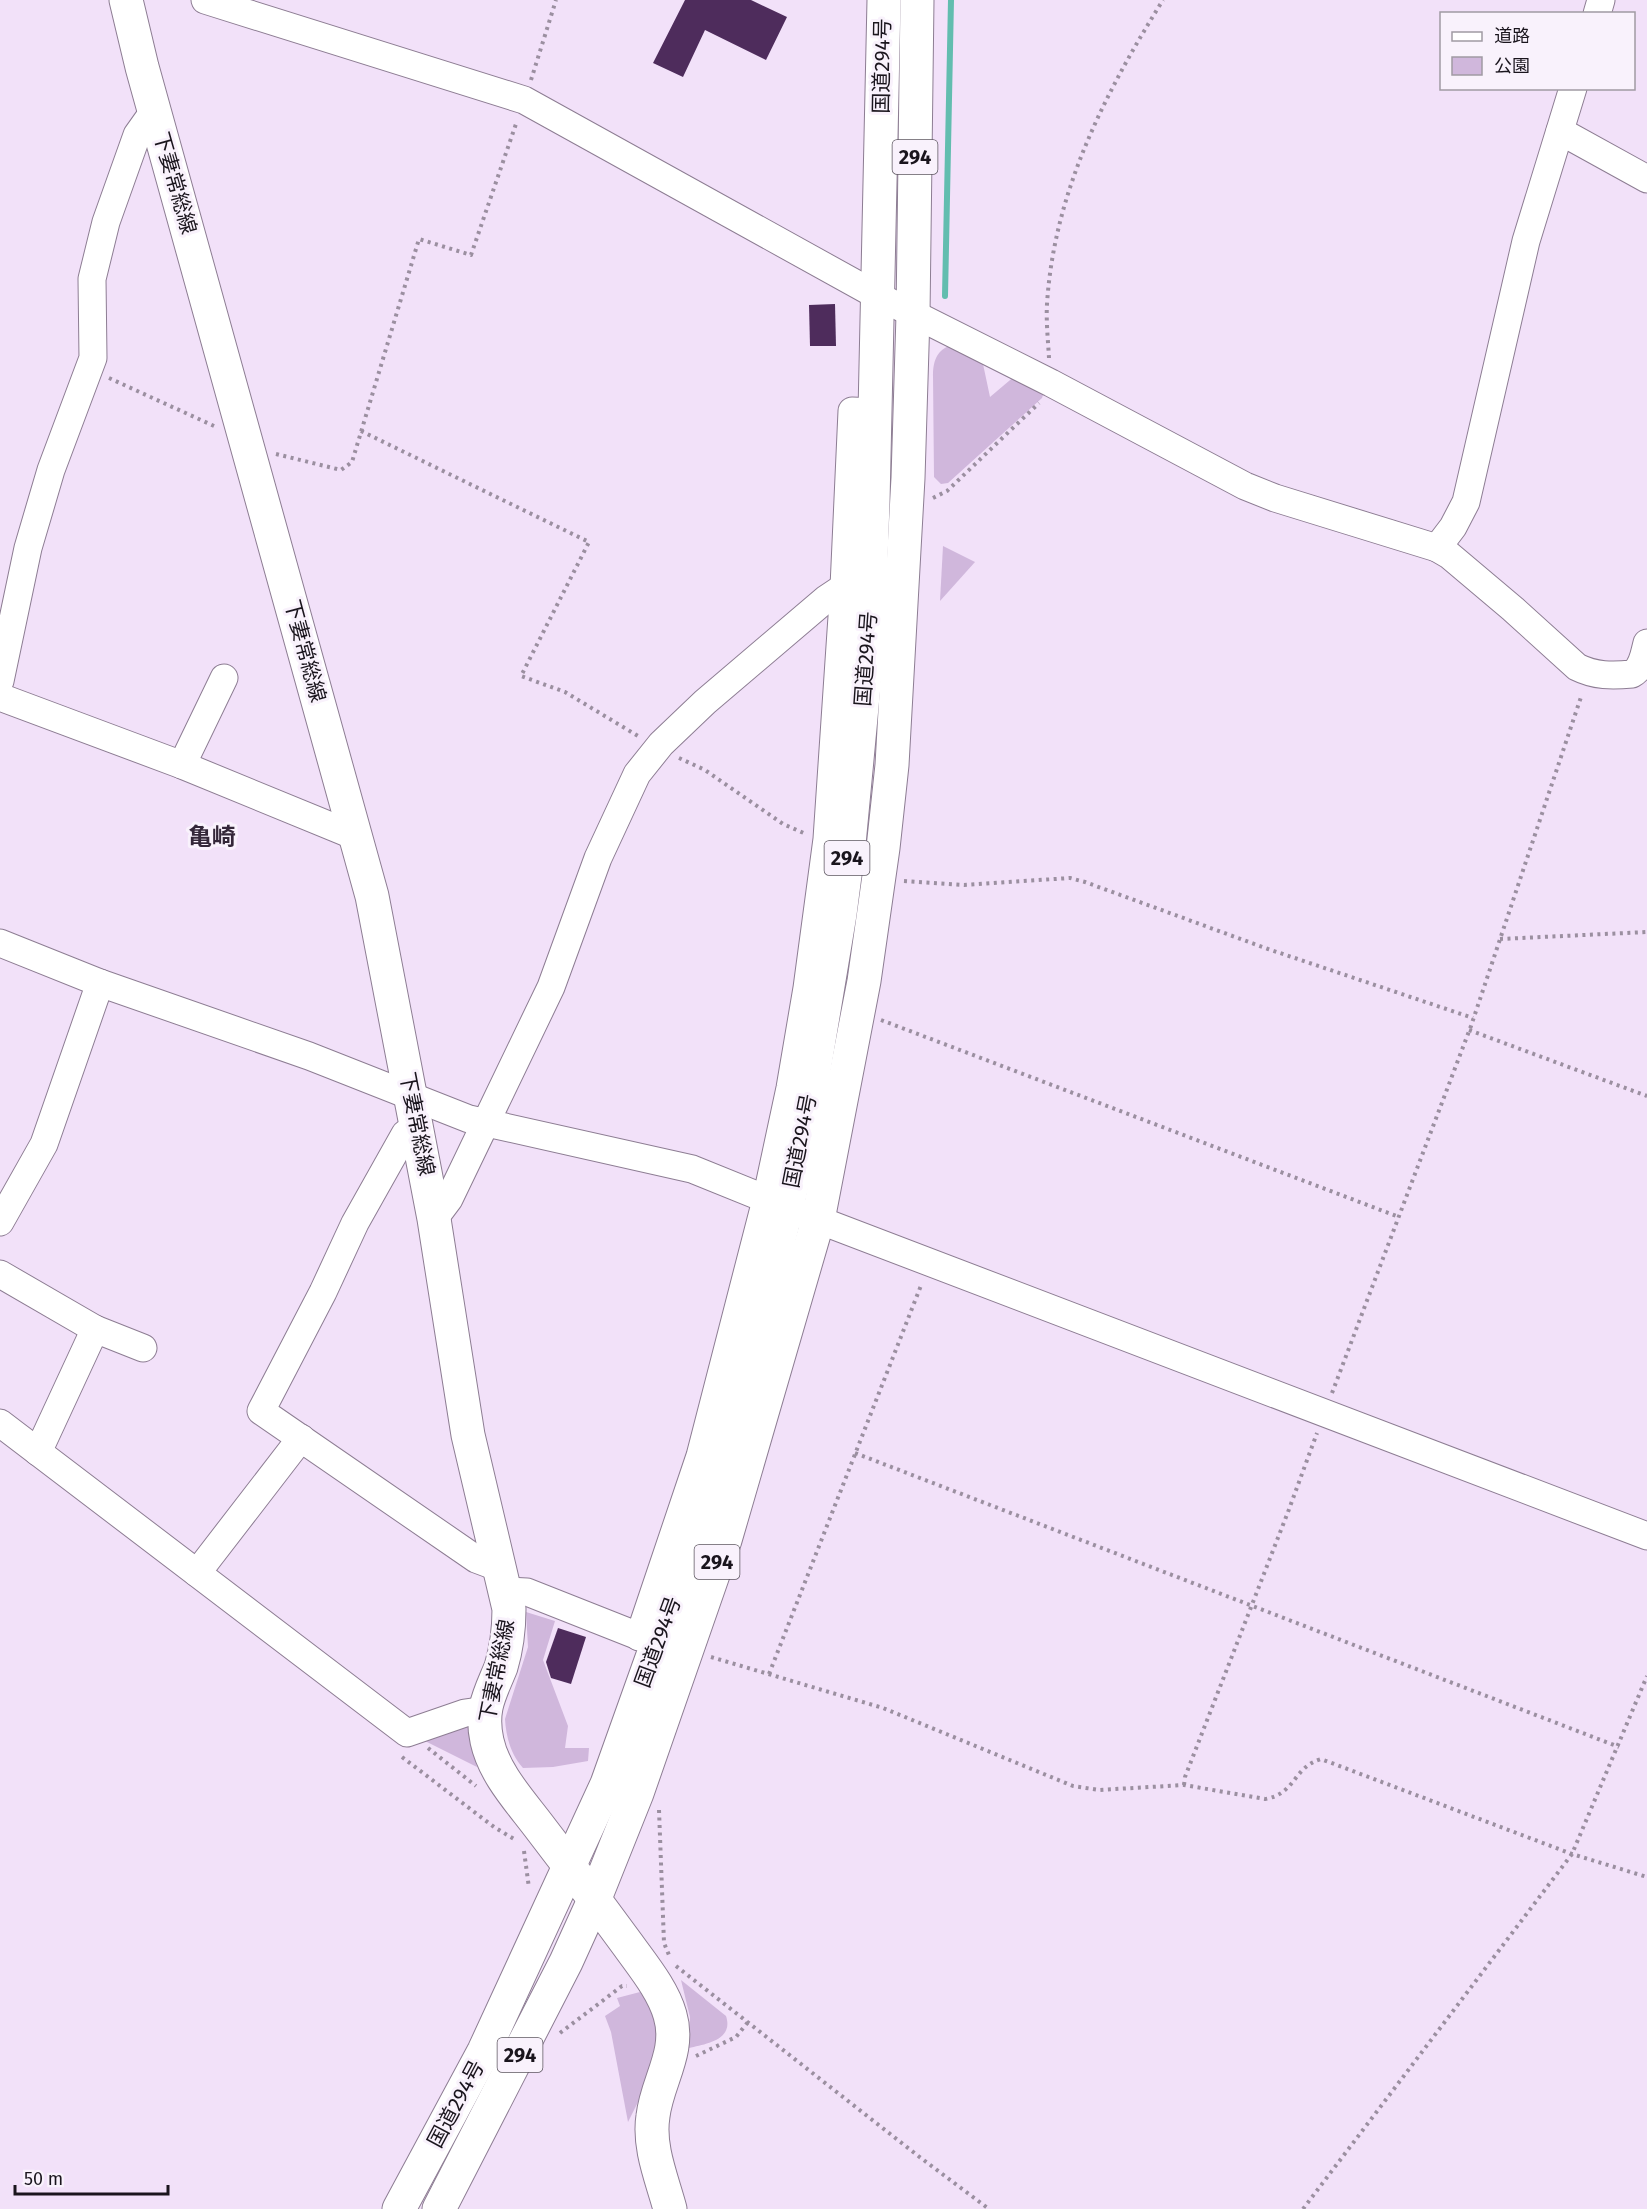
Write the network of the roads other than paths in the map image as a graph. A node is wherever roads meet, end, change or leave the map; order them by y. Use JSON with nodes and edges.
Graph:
{"nodes":[{"id":1,"x":126,"y":0,"type":"edge"},
{"id":2,"x":205,"y":0,"type":"edge"},
{"id":3,"x":884,"y":0,"type":"edge"},
{"id":4,"x":917,"y":0,"type":"edge"},
{"id":5,"x":1572,"y":90,"type":"edge"},
{"id":6,"x":154,"y":111,"type":"junction"},
{"id":7,"x":1560,"y":131,"type":"junction"},
{"id":8,"x":1647,"y":178,"type":"edge"},
{"id":9,"x":878,"y":296,"type":"junction"},
{"id":10,"x":913,"y":315,"type":"junction"},
{"id":11,"x":875,"y":412,"type":"junction"},
{"id":12,"x":1437,"y":548,"type":"junction"},
{"id":13,"x":844,"y":587,"type":"junction"},
{"id":14,"x":1647,"y":643,"type":"edge"},
{"id":15,"x":224,"y":678,"type":"dead end"},
{"id":16,"x":0,"y":681,"type":"edge"},
{"id":17,"x":0,"y":698,"type":"edge"},
{"id":18,"x":182,"y":765,"type":"junction"},
{"id":19,"x":355,"y":836,"type":"junction"},
{"id":20,"x":0,"y":943,"type":"edge"},
{"id":21,"x":100,"y":982,"type":"junction"},
{"id":22,"x":415,"y":1111,"type":"junction"},
{"id":23,"x":485,"y":1121,"type":"junction"},
{"id":24,"x":777,"y":1204,"type":"junction"},
{"id":25,"x":434,"y":1219,"type":"junction"},
{"id":26,"x":818,"y":1220,"type":"junction"},
{"id":27,"x":0,"y":1222,"type":"edge"},
{"id":28,"x":0,"y":1274,"type":"edge"},
{"id":29,"x":95,"y":1329,"type":"junction"},
{"id":30,"x":143,"y":1348,"type":"dead end"},
{"id":31,"x":0,"y":1423,"type":"edge"},
{"id":32,"x":301,"y":1438,"type":"junction"},
{"id":33,"x":38,"y":1452,"type":"junction"},
{"id":34,"x":1647,"y":1536,"type":"edge"},
{"id":35,"x":197,"y":1573,"type":"junction"},
{"id":36,"x":503,"y":1579,"type":"junction"},
{"id":37,"x":648,"y":1641,"type":"junction"},
{"id":38,"x":486,"y":1710,"type":"junction"},
{"id":39,"x":570,"y":1867,"type":"junction"},
{"id":40,"x":595,"y":1898,"type":"junction"},
{"id":41,"x":399,"y":2209,"type":"edge"},
{"id":42,"x":439,"y":2209,"type":"edge"},
{"id":43,"x":670,"y":2209,"type":"edge"}],
"edges":[{"from":1,"to":6,"type":"main road","name":"下妻常総線"},
{"from":2,"to":9,"type":"street"},
{"from":3,"to":9,"type":"main road","name":"国道294号","number":"294"},
{"from":4,"to":10,"type":"main road","name":"国道294号","number":"294"},
{"from":5,"to":7,"type":"street"},
{"from":6,"to":16,"type":"street"},
{"from":6,"to":19,"type":"main road","name":"下妻常総線"},
{"from":7,"to":8,"type":"street"},
{"from":7,"to":12,"type":"street"},
{"from":9,"to":10,"type":"street"},
{"from":9,"to":11,"type":"main road","name":"国道294号","number":"294"},
{"from":10,"to":12,"type":"street"},
{"from":10,"to":26,"type":"main road","name":"国道294号","number":"294"},
{"from":11,"to":13,"type":"street"},
{"from":11,"to":24,"type":"main road","name":"国道294号","number":"294"},
{"from":12,"to":14,"type":"street"},
{"from":13,"to":23,"type":"street"},
{"from":13,"to":24,"type":"street"},
{"from":15,"to":18,"type":"street"},
{"from":17,"to":18,"type":"street"},
{"from":18,"to":19,"type":"street"},
{"from":19,"to":22,"type":"main road","name":"下妻常総線"},
{"from":20,"to":21,"type":"street"},
{"from":21,"to":22,"type":"street"},
{"from":21,"to":27,"type":"street"},
{"from":22,"to":23,"type":"street"},
{"from":22,"to":25,"type":"main road","name":"下妻常総線"},
{"from":22,"to":32,"type":"street"},
{"from":23,"to":24,"type":"street"},
{"from":23,"to":25,"type":"street"},
{"from":24,"to":26,"type":"street"},
{"from":24,"to":37,"type":"main road","name":"国道294号","number":"294"},
{"from":25,"to":36,"type":"main road","name":"下妻常総線"},
{"from":26,"to":34,"type":"street"},
{"from":26,"to":40,"type":"main road","name":"国道294号","number":"294"},
{"from":28,"to":29,"type":"street"},
{"from":29,"to":30,"type":"street"},
{"from":29,"to":33,"type":"street"},
{"from":31,"to":33,"type":"street"},
{"from":32,"to":35,"type":"street"},
{"from":32,"to":36,"type":"street"},
{"from":33,"to":35,"type":"street"},
{"from":35,"to":38,"type":"street"},
{"from":36,"to":37,"type":"street"},
{"from":36,"to":38,"type":"main road","name":"下妻常総線"},
{"from":37,"to":39,"type":"main road","name":"国道294号","number":"294"},
{"from":38,"to":39,"type":"main road","name":"下妻常総線"},
{"from":39,"to":40,"type":"main road","name":"下妻常総線"},
{"from":39,"to":41,"type":"main road","name":"国道294号","number":"294"},
{"from":40,"to":42,"type":"main road","name":"国道294号","number":"294"},
{"from":40,"to":43,"type":"main road","name":"下妻常総線"}]}
